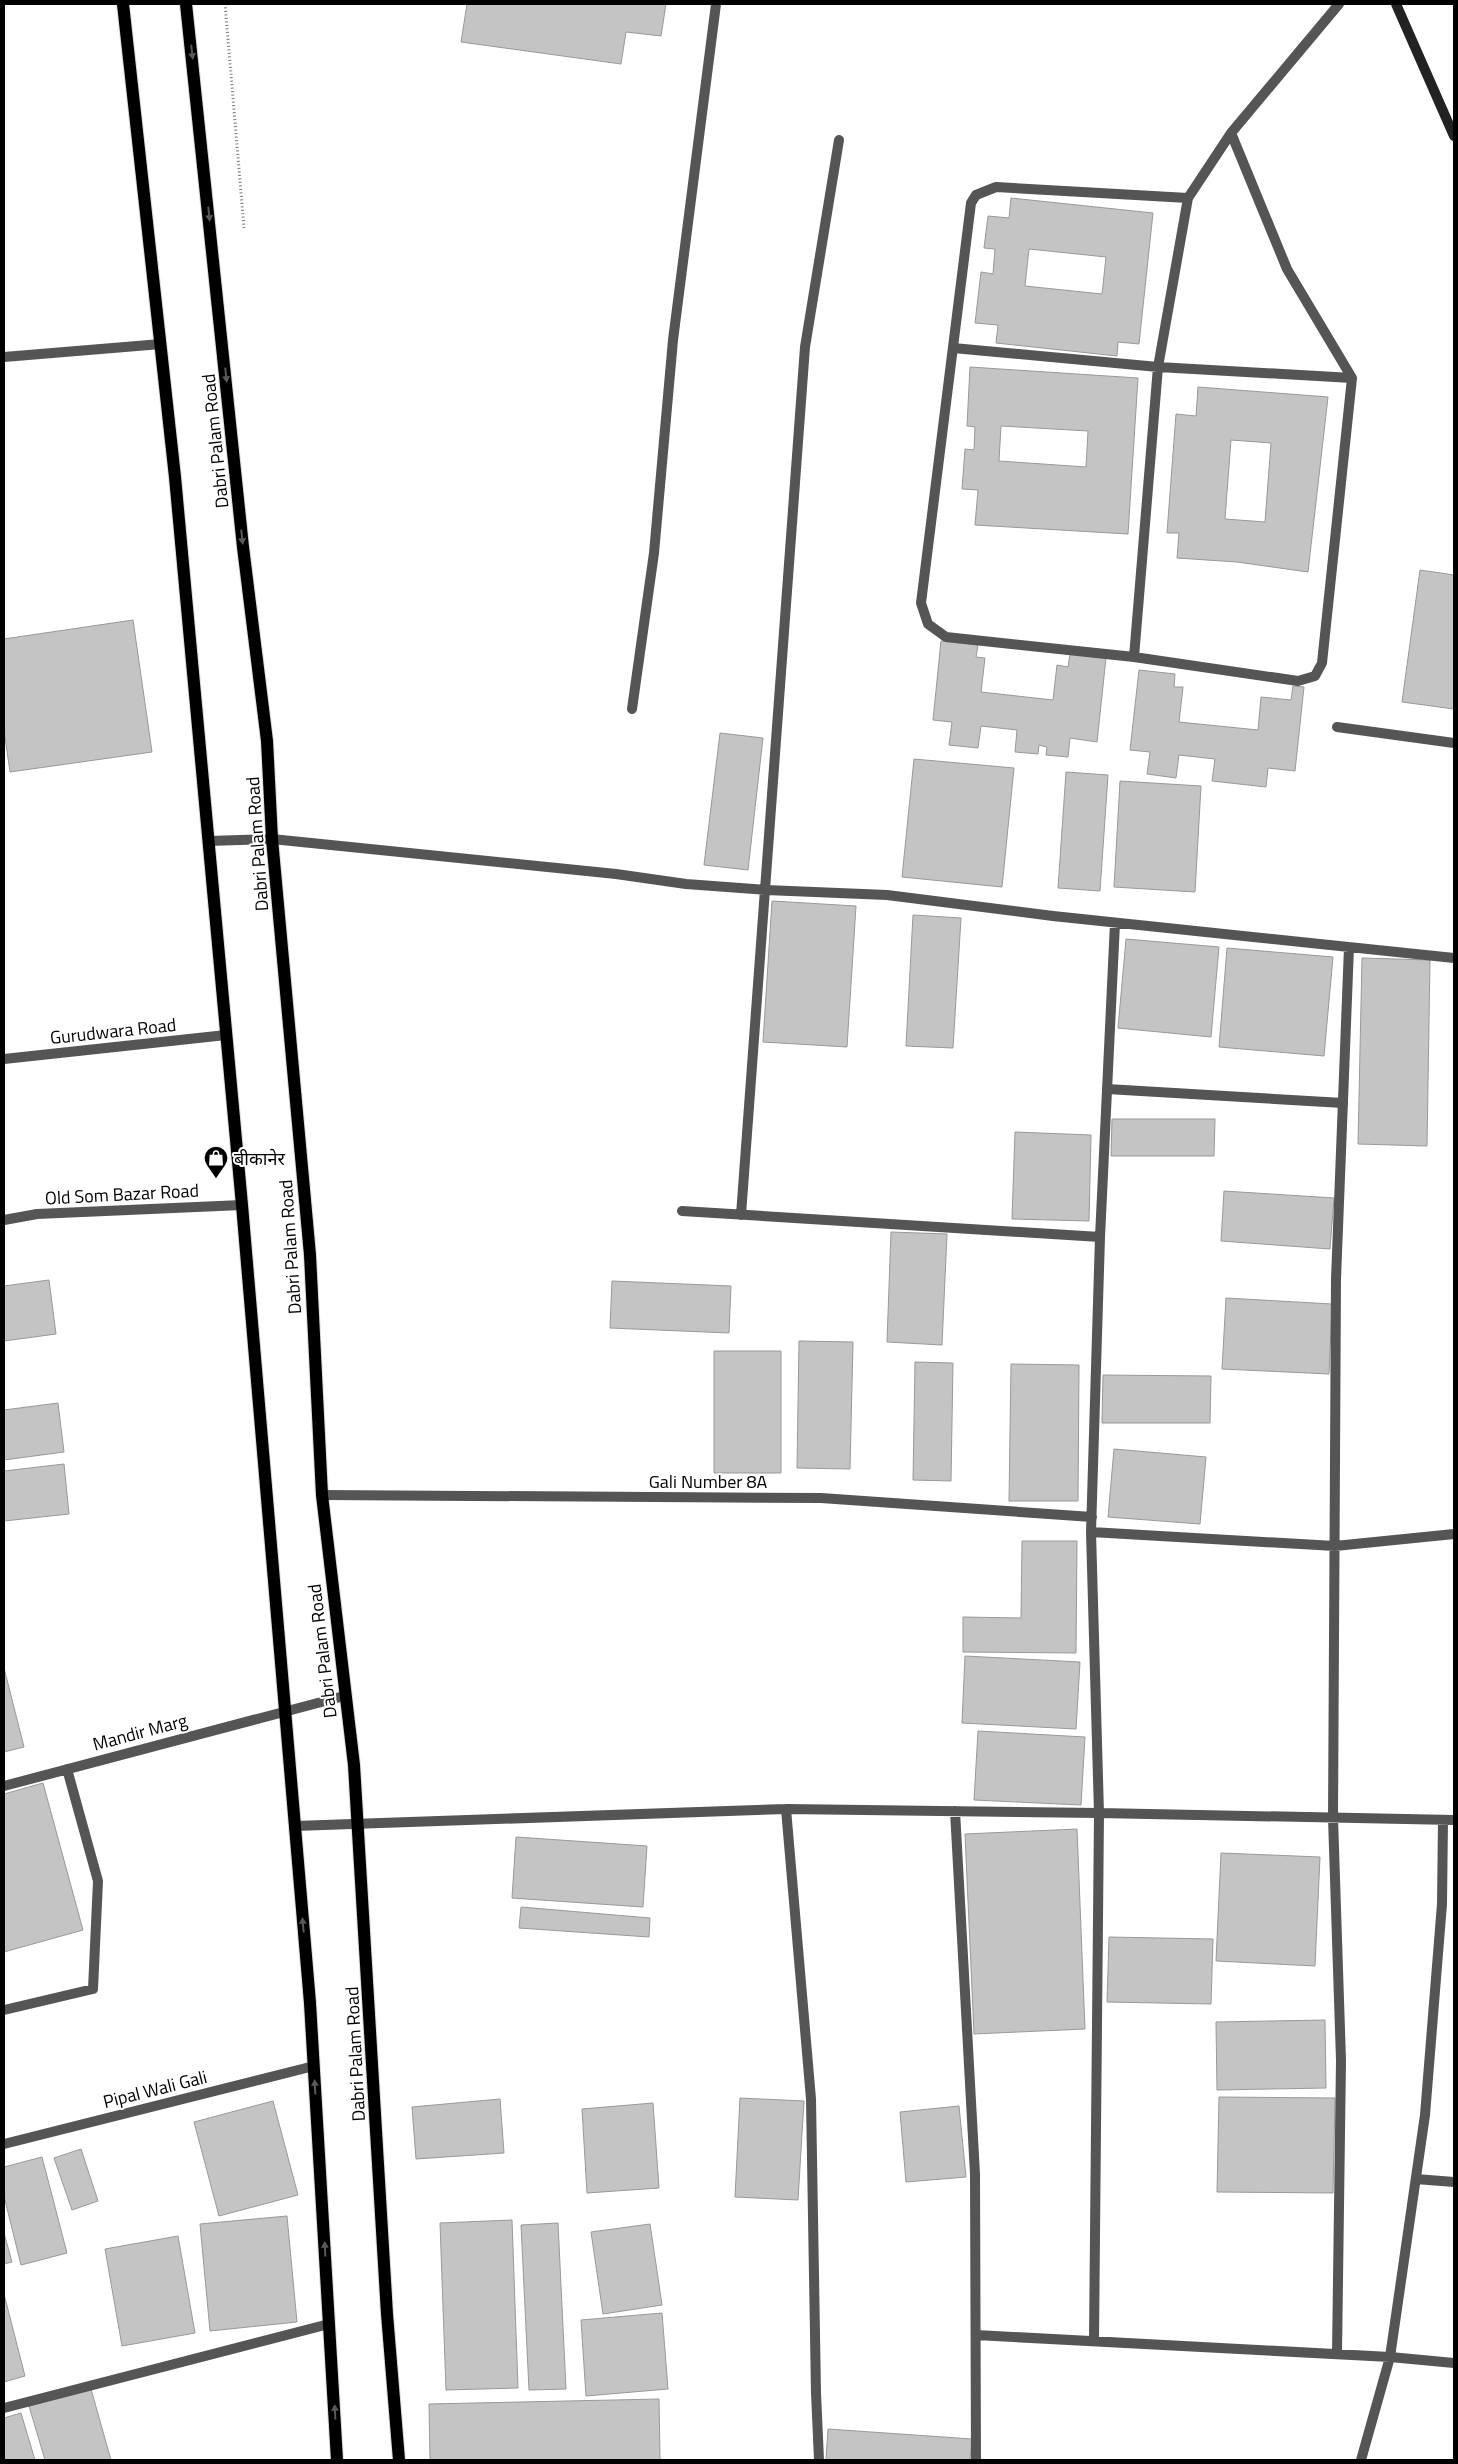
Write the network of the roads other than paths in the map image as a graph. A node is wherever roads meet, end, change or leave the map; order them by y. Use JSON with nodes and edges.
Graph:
{"nodes":[{"id":1,"x":123,"y":4,"type":"edge"},
{"id":2,"x":186,"y":4,"type":"edge"},
{"id":3,"x":716,"y":4,"type":"edge"},
{"id":4,"x":1339,"y":4,"type":"edge"},
{"id":5,"x":1396,"y":4,"type":"edge"},
{"id":6,"x":1231,"y":133,"type":"junction"},
{"id":7,"x":1454,"y":136,"type":"edge"},
{"id":8,"x":839,"y":140,"type":"dead end"},
{"id":9,"x":1188,"y":198,"type":"junction"},
{"id":10,"x":161,"y":344,"type":"junction"},
{"id":11,"x":953,"y":348,"type":"junction"},
{"id":12,"x":4,"y":357,"type":"edge"},
{"id":13,"x":1158,"y":367,"type":"junction"},
{"id":14,"x":1352,"y":378,"type":"junction"},
{"id":15,"x":1134,"y":656,"type":"junction"},
{"id":16,"x":632,"y":709,"type":"dead end"},
{"id":17,"x":1337,"y":727,"type":"dead end"},
{"id":18,"x":1454,"y":743,"type":"edge"},
{"id":19,"x":272,"y":839,"type":"junction"},
{"id":20,"x":208,"y":841,"type":"junction"},
{"id":21,"x":766,"y":890,"type":"junction"},
{"id":22,"x":1115,"y":923,"type":"junction"},
{"id":23,"x":1349,"y":947,"type":"junction"},
{"id":24,"x":1454,"y":958,"type":"edge"},
{"id":25,"x":226,"y":1036,"type":"junction"},
{"id":26,"x":4,"y":1059,"type":"edge"},
{"id":27,"x":1107,"y":1090,"type":"junction"},
{"id":28,"x":1343,"y":1103,"type":"junction"},
{"id":29,"x":242,"y":1205,"type":"junction"},
{"id":30,"x":682,"y":1211,"type":"dead end"},
{"id":31,"x":741,"y":1215,"type":"junction"},
{"id":32,"x":4,"y":1220,"type":"edge"},
{"id":33,"x":1100,"y":1237,"type":"junction"},
{"id":34,"x":322,"y":1495,"type":"junction"},
{"id":35,"x":1092,"y":1517,"type":"junction"},
{"id":36,"x":1091,"y":1532,"type":"junction"},
{"id":37,"x":1454,"y":1534,"type":"edge"},
{"id":38,"x":1335,"y":1546,"type":"junction"},
{"id":39,"x":344,"y":1696,"type":"junction"},
{"id":40,"x":285,"y":1710,"type":"junction"},
{"id":41,"x":67,"y":1769,"type":"junction"},
{"id":42,"x":4,"y":1786,"type":"edge"},
{"id":43,"x":786,"y":1809,"type":"junction"},
{"id":44,"x":955,"y":1811,"type":"junction"},
{"id":45,"x":1099,"y":1813,"type":"junction"},
{"id":46,"x":1333,"y":1818,"type":"junction"},
{"id":47,"x":1443,"y":1820,"type":"junction"},
{"id":48,"x":1454,"y":1820,"type":"edge"},
{"id":49,"x":357,"y":1822,"type":"junction"},
{"id":50,"x":295,"y":1826,"type":"junction"},
{"id":51,"x":4,"y":2010,"type":"edge"},
{"id":52,"x":314,"y":2066,"type":"junction"},
{"id":53,"x":4,"y":2144,"type":"edge"},
{"id":54,"x":1416,"y":2179,"type":"junction"},
{"id":55,"x":1454,"y":2182,"type":"edge"},
{"id":56,"x":329,"y":2324,"type":"junction"},
{"id":57,"x":976,"y":2335,"type":"junction"},
{"id":58,"x":1094,"y":2341,"type":"junction"},
{"id":59,"x":1336,"y":2354,"type":"junction"},
{"id":60,"x":1390,"y":2356,"type":"junction"},
{"id":61,"x":1454,"y":2363,"type":"edge"},
{"id":62,"x":4,"y":2408,"type":"edge"},
{"id":63,"x":338,"y":2460,"type":"edge"},
{"id":64,"x":399,"y":2460,"type":"edge"},
{"id":65,"x":820,"y":2460,"type":"edge"},
{"id":66,"x":976,"y":2460,"type":"edge"},
{"id":67,"x":1361,"y":2460,"type":"edge"}],
"edges":[{"from":1,"to":10,"type":"main road"},
{"from":2,"to":19,"type":"main road","name":"Dabri Palam Road","one_way":true},
{"from":3,"to":16,"type":"street"},
{"from":4,"to":6,"type":"street"},
{"from":5,"to":7,"type":"street"},
{"from":6,"to":9,"type":"street"},
{"from":6,"to":14,"type":"street"},
{"from":8,"to":21,"type":"street"},
{"from":9,"to":11,"type":"street"},
{"from":9,"to":13,"type":"street"},
{"from":10,"to":12,"type":"street"},
{"from":10,"to":20,"type":"main road"},
{"from":11,"to":13,"type":"street"},
{"from":11,"to":15,"type":"street"},
{"from":13,"to":14,"type":"street"},
{"from":13,"to":15,"type":"street"},
{"from":14,"to":15,"type":"street"},
{"from":17,"to":18,"type":"street"},
{"from":19,"to":20,"type":"street"},
{"from":19,"to":21,"type":"street"},
{"from":19,"to":34,"type":"main road","name":"Dabri Palam Road"},
{"from":20,"to":25,"type":"main road"},
{"from":21,"to":22,"type":"street"},
{"from":21,"to":31,"type":"street"},
{"from":22,"to":23,"type":"street"},
{"from":22,"to":27,"type":"street"},
{"from":23,"to":24,"type":"street"},
{"from":23,"to":28,"type":"street"},
{"from":25,"to":26,"type":"street","name":"Gurudwara Road"},
{"from":25,"to":29,"type":"main road"},
{"from":27,"to":28,"type":"street"},
{"from":27,"to":33,"type":"street"},
{"from":28,"to":38,"type":"street"},
{"from":29,"to":32,"type":"street","name":"Old Som Bazar Road"},
{"from":29,"to":40,"type":"main road"},
{"from":30,"to":31,"type":"street"},
{"from":31,"to":33,"type":"street"},
{"from":33,"to":35,"type":"street"},
{"from":34,"to":35,"type":"street","name":"Gali Number 8A"},
{"from":34,"to":39,"type":"main road","name":"Dabri Palam Road"},
{"from":35,"to":36,"type":"street"},
{"from":36,"to":38,"type":"street"},
{"from":36,"to":45,"type":"street"},
{"from":37,"to":38,"type":"street"},
{"from":38,"to":46,"type":"street"},
{"from":39,"to":40,"type":"street","name":"Mandir Marg"},
{"from":39,"to":49,"type":"main road","name":"Dabri Palam Road"},
{"from":40,"to":41,"type":"street","name":"Mandir Marg"},
{"from":40,"to":50,"type":"main road"},
{"from":41,"to":42,"type":"street","name":"Mandir Marg"},
{"from":41,"to":51,"type":"street"},
{"from":43,"to":44,"type":"street"},
{"from":43,"to":49,"type":"street"},
{"from":43,"to":65,"type":"street"},
{"from":44,"to":45,"type":"street"},
{"from":44,"to":57,"type":"street"},
{"from":45,"to":46,"type":"street"},
{"from":45,"to":58,"type":"street"},
{"from":46,"to":47,"type":"street"},
{"from":46,"to":59,"type":"street"},
{"from":47,"to":48,"type":"street"},
{"from":47,"to":54,"type":"street"},
{"from":49,"to":50,"type":"street"},
{"from":49,"to":64,"type":"main road","name":"Dabri Palam Road"},
{"from":52,"to":50,"type":"main road","one_way":true},
{"from":52,"to":53,"type":"street","name":"Pipal Wali Gali"},
{"from":56,"to":52,"type":"main road","one_way":true},
{"from":54,"to":55,"type":"street"},
{"from":54,"to":60,"type":"street"},
{"from":56,"to":62,"type":"street"},
{"from":63,"to":56,"type":"main road","one_way":true},
{"from":57,"to":58,"type":"street"},
{"from":57,"to":66,"type":"street"},
{"from":58,"to":59,"type":"street"},
{"from":59,"to":60,"type":"street"},
{"from":60,"to":61,"type":"street"},
{"from":60,"to":67,"type":"street"}]}
